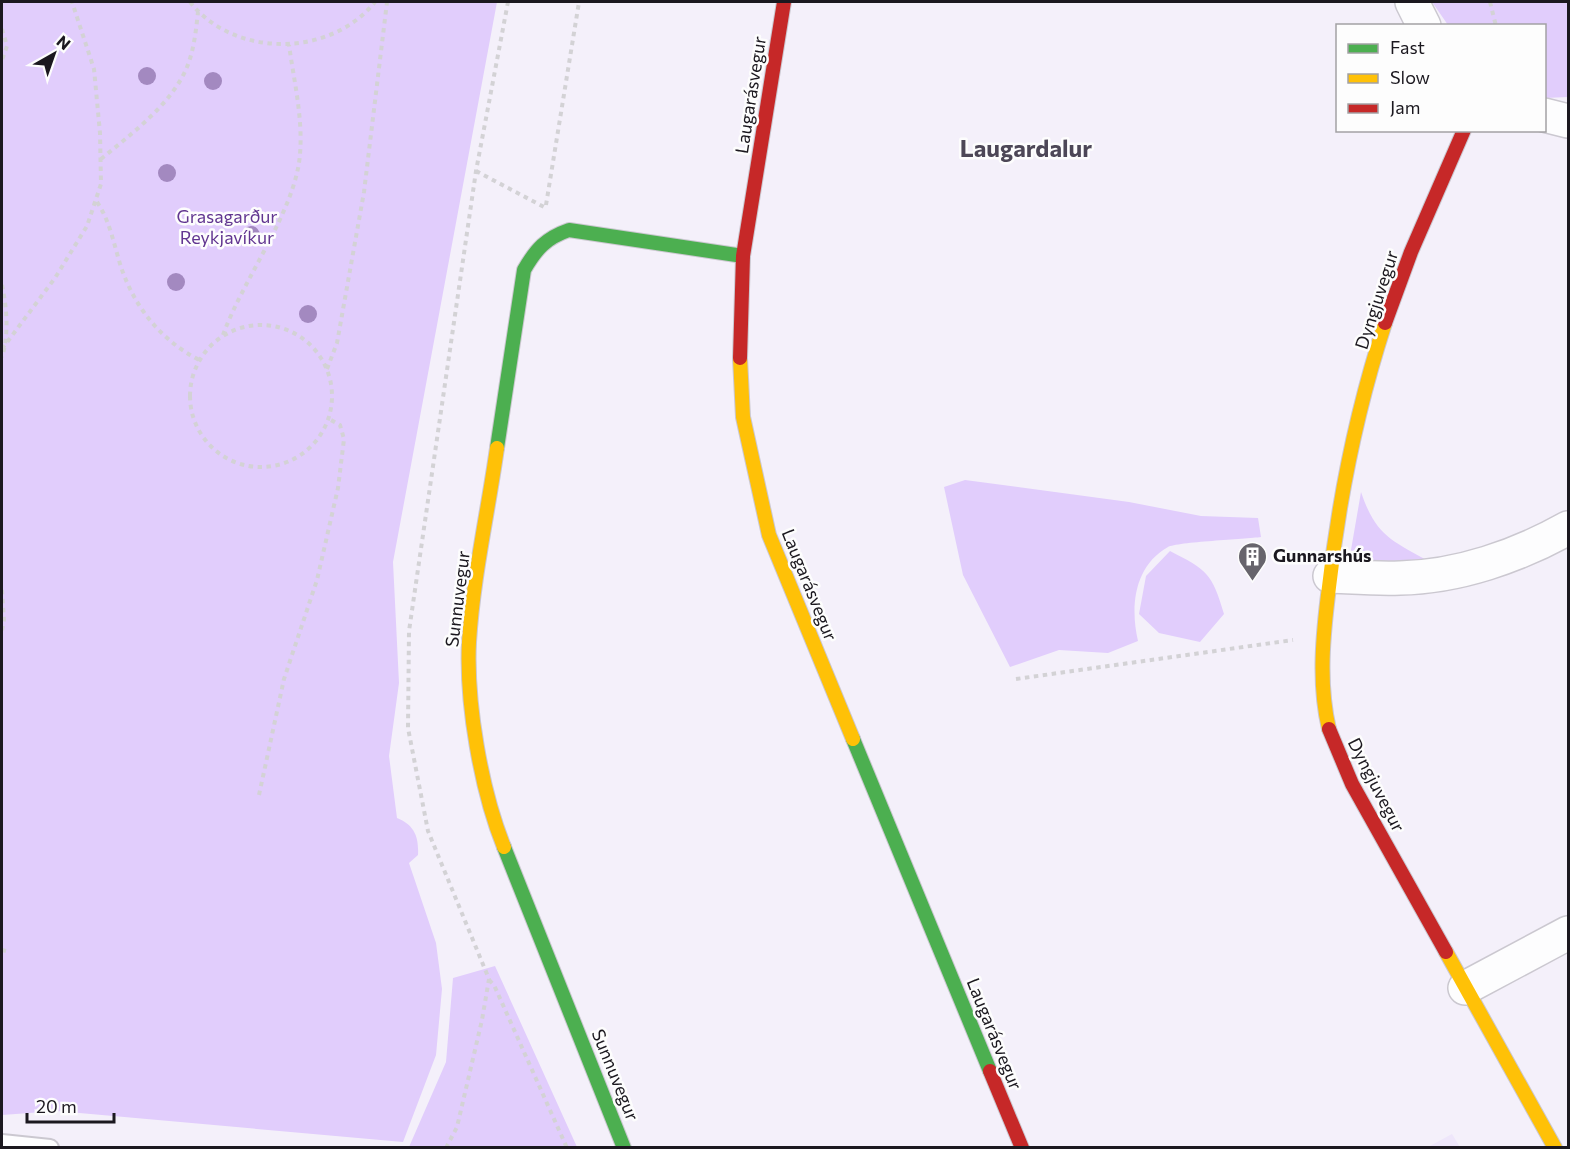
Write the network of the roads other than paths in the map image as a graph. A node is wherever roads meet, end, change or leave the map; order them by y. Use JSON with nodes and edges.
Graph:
{"nodes":[{"id":1,"x":784,"y":2,"type":"edge"},
{"id":2,"x":1412,"y":2,"type":"edge"},
{"id":3,"x":1423,"y":24,"type":"edge"},
{"id":4,"x":1546,"y":115,"type":"edge"},
{"id":5,"x":1569,"y":121,"type":"edge"},
{"id":6,"x":1463,"y":132,"type":"edge"},
{"id":7,"x":743,"y":256,"type":"junction"},
{"id":8,"x":1569,"y":528,"type":"edge"},
{"id":9,"x":1330,"y":576,"type":"junction"},
{"id":10,"x":1569,"y":933,"type":"edge"},
{"id":11,"x":1465,"y":988,"type":"junction"},
{"id":12,"x":2,"y":1143,"type":"edge"},
{"id":13,"x":50,"y":1148,"type":"edge"},
{"id":14,"x":624,"y":1148,"type":"edge"},
{"id":15,"x":1022,"y":1148,"type":"edge"},
{"id":16,"x":1555,"y":1148,"type":"edge"}],
"edges":[{"from":1,"to":7,"type":"street","name":"Laugarásvegur"},
{"from":2,"to":3,"type":"street"},
{"from":4,"to":5,"type":"street"},
{"from":6,"to":9,"type":"street","name":"Dyngjuvegur"},
{"from":7,"to":14,"type":"street","name":"Sunnuvegur"},
{"from":7,"to":15,"type":"street","name":"Laugarásvegur"},
{"from":8,"to":9,"type":"street"},
{"from":9,"to":11,"type":"street","name":"Dyngjuvegur"},
{"from":10,"to":11,"type":"street"},
{"from":11,"to":16,"type":"street","name":"Dyngjuvegur"},
{"from":12,"to":13,"type":"lane"}]}
